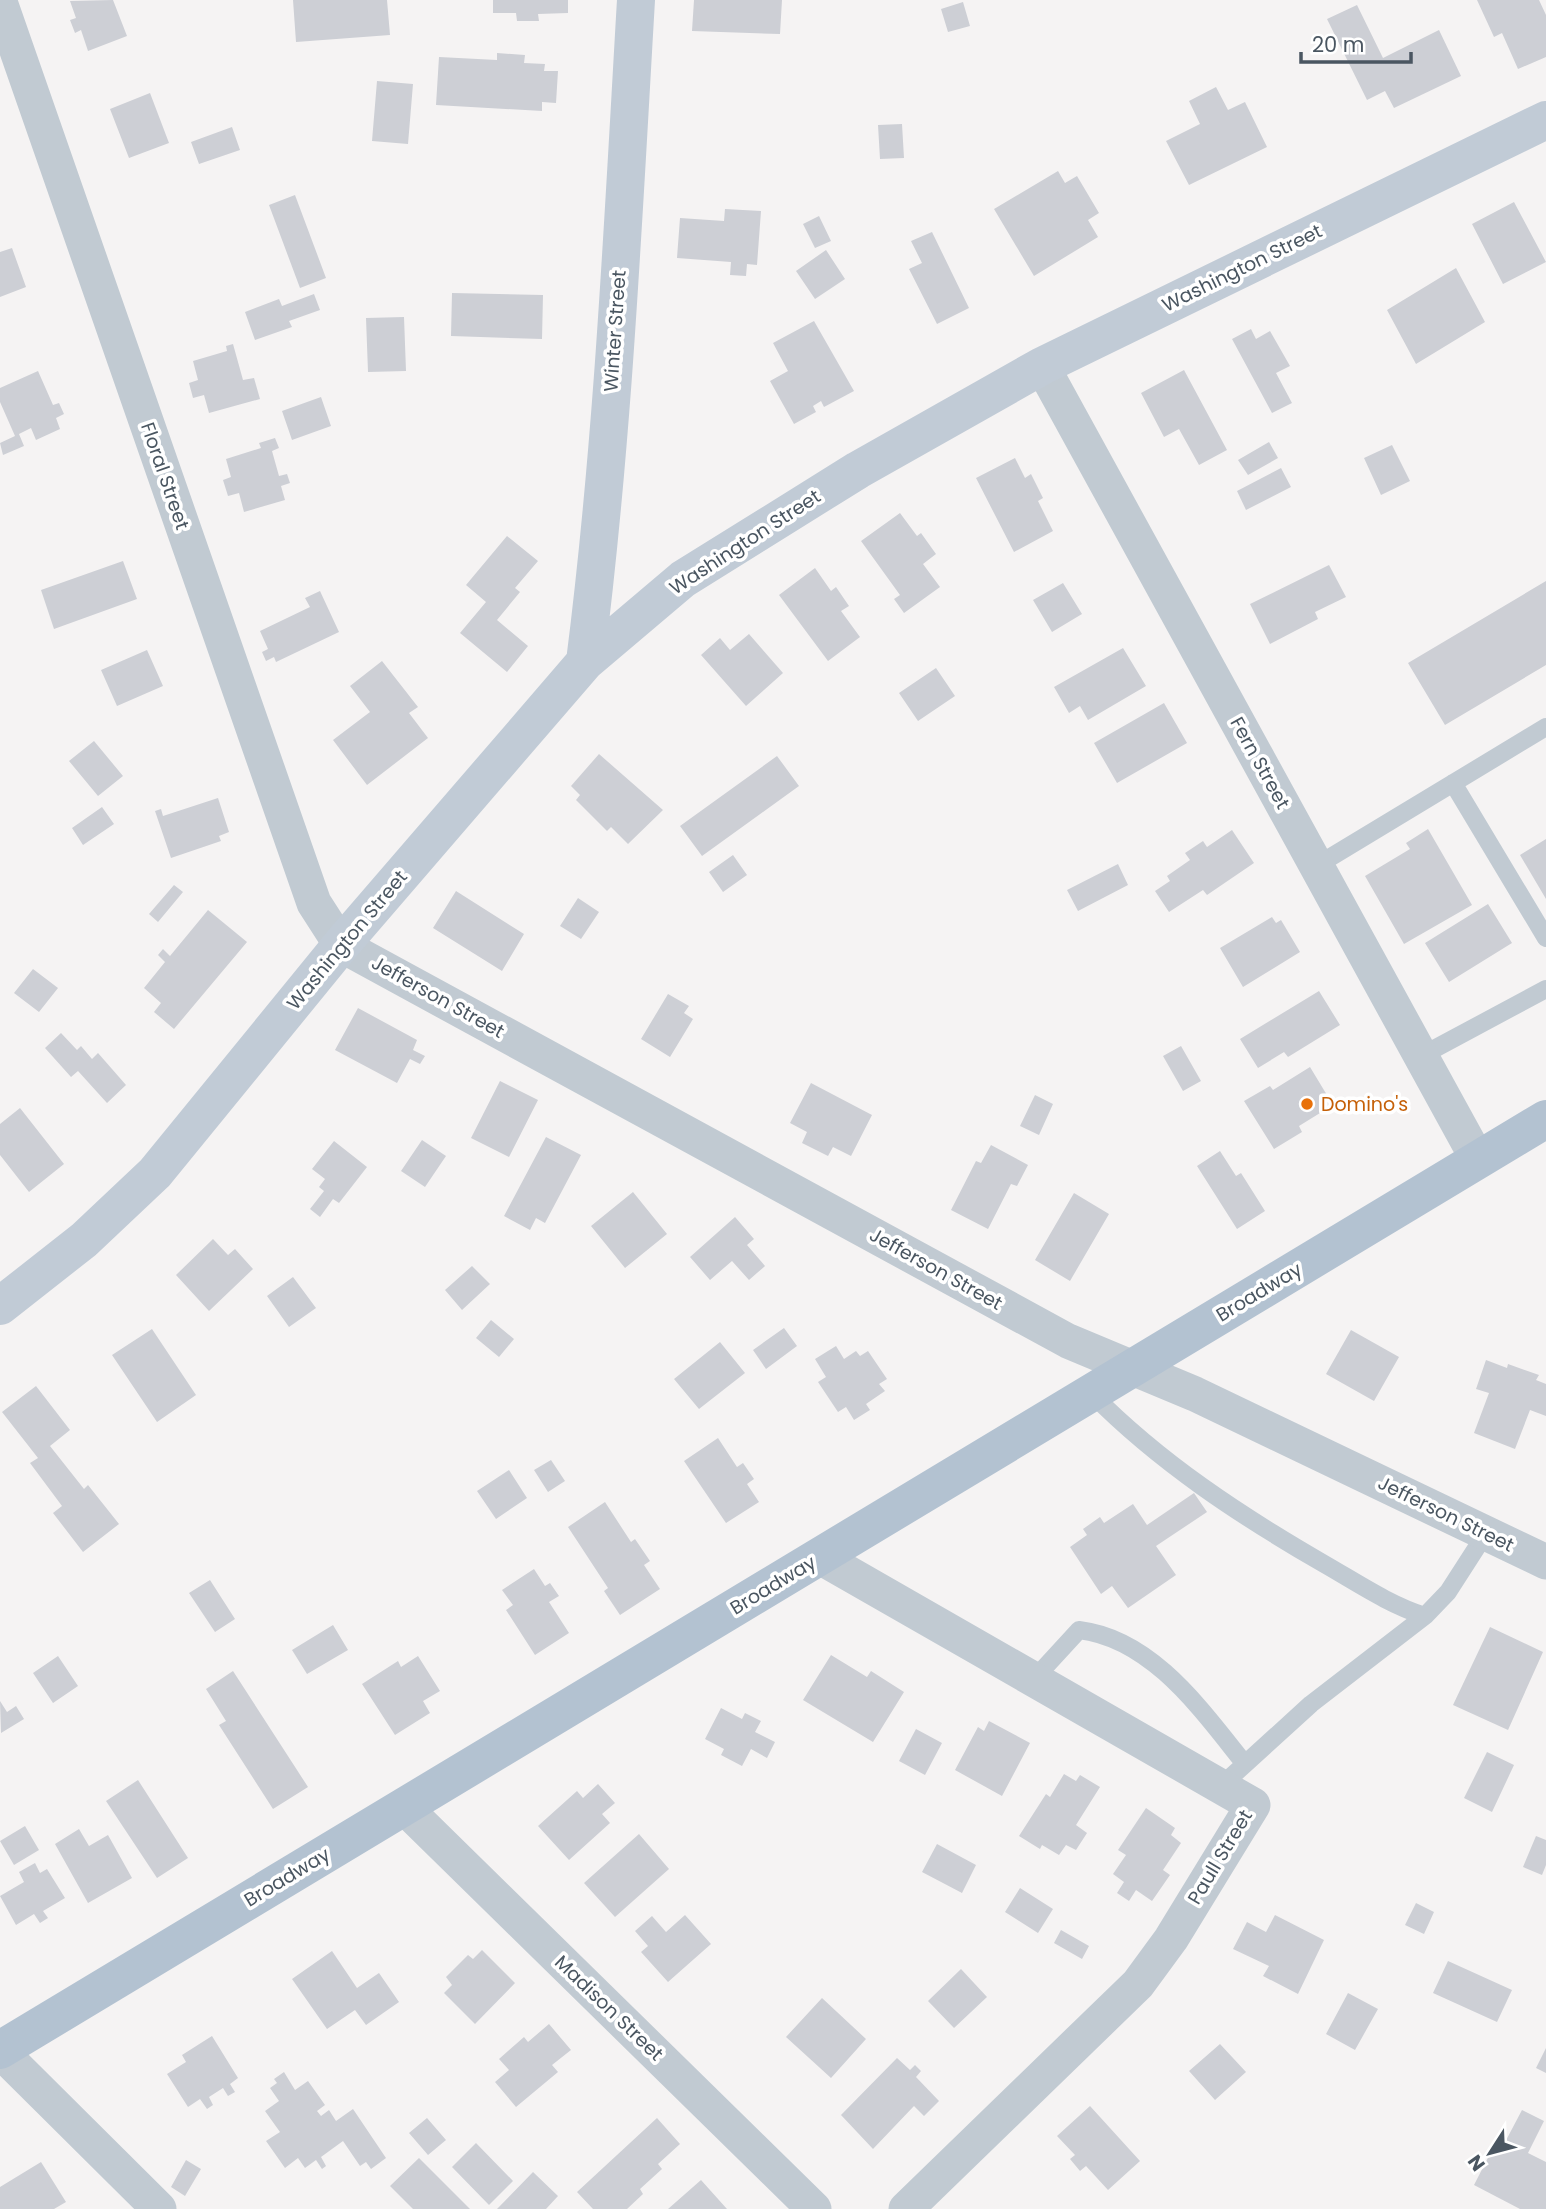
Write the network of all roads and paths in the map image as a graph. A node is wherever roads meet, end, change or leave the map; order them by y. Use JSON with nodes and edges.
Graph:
{"nodes":[{"id":1,"x":636,"y":0,"type":"edge"},
{"id":2,"x":0,"y":2,"type":"edge"},
{"id":3,"x":1546,"y":120,"type":"edge"},
{"id":4,"x":1042,"y":366,"type":"junction"},
{"id":5,"x":585,"y":662,"type":"junction"},
{"id":6,"x":1546,"y":727,"type":"edge"},
{"id":7,"x":1453,"y":783,"type":"junction"},
{"id":8,"x":1316,"y":866,"type":"junction"},
{"id":9,"x":1546,"y":938,"type":"edge"},
{"id":10,"x":341,"y":944,"type":"junction"},
{"id":11,"x":1546,"y":989,"type":"edge"},
{"id":12,"x":1421,"y":1056,"type":"junction"},
{"id":13,"x":1546,"y":1119,"type":"edge"},
{"id":14,"x":1478,"y":1160,"type":"junction"},
{"id":15,"x":0,"y":1306,"type":"edge"},
{"id":16,"x":1132,"y":1368,"type":"junction"},
{"id":17,"x":1091,"y":1393,"type":"junction"},
{"id":18,"x":1486,"y":1533,"type":"junction"},
{"id":19,"x":820,"y":1556,"type":"junction"},
{"id":20,"x":1546,"y":1562,"type":"edge"},
{"id":21,"x":1425,"y":1616,"type":"junction"},
{"id":22,"x":1034,"y":1679,"type":"junction"},
{"id":23,"x":1233,"y":1775,"type":"junction"},
{"id":24,"x":404,"y":1807,"type":"junction"},
{"id":25,"x":0,"y":2051,"type":"edge"},
{"id":26,"x":159,"y":2209,"type":"edge"},
{"id":27,"x":814,"y":2209,"type":"edge"},
{"id":28,"x":906,"y":2209,"type":"edge"}],
"edges":[{"from":1,"to":5,"type":"street","name":"Winter Street"},
{"from":2,"to":10,"type":"street","name":"Floral Street"},
{"from":3,"to":4,"type":"street","name":"Washington Street"},
{"from":4,"to":5,"type":"street","name":"Washington Street"},
{"from":4,"to":8,"type":"street","name":"Fern Street"},
{"from":5,"to":10,"type":"street","name":"Washington Street"},
{"from":6,"to":7,"type":"lane"},
{"from":7,"to":8,"type":"lane"},
{"from":7,"to":9,"type":"lane"},
{"from":8,"to":12,"type":"street","name":"Fern Street"},
{"from":10,"to":15,"type":"street","name":"Washington Street"},
{"from":10,"to":16,"type":"street","name":"Jefferson Street"},
{"from":11,"to":12,"type":"lane"},
{"from":12,"to":14,"type":"street","name":"Fern Street"},
{"from":13,"to":14,"type":"main road","name":"Broadway"},
{"from":14,"to":16,"type":"main road","name":"Broadway"},
{"from":16,"to":17,"type":"main road","name":"Broadway"},
{"from":16,"to":18,"type":"street","name":"Jefferson Street"},
{"from":17,"to":19,"type":"main road","name":"Broadway"},
{"from":17,"to":21,"type":"lane"},
{"from":18,"to":20,"type":"street","name":"Jefferson Street"},
{"from":18,"to":21,"type":"lane"},
{"from":19,"to":22,"type":"street","name":"Paull Street"},
{"from":19,"to":24,"type":"main road","name":"Broadway"},
{"from":21,"to":23,"type":"lane"},
{"from":22,"to":23,"type":"street","name":"Paull Street"},
{"from":22,"to":23,"type":"lane"},
{"from":23,"to":28,"type":"street","name":"Paull Street"},
{"from":24,"to":25,"type":"main road","name":"Broadway"},
{"from":24,"to":27,"type":"street","name":"Madison Street"},
{"from":25,"to":26,"type":"street"}]}
